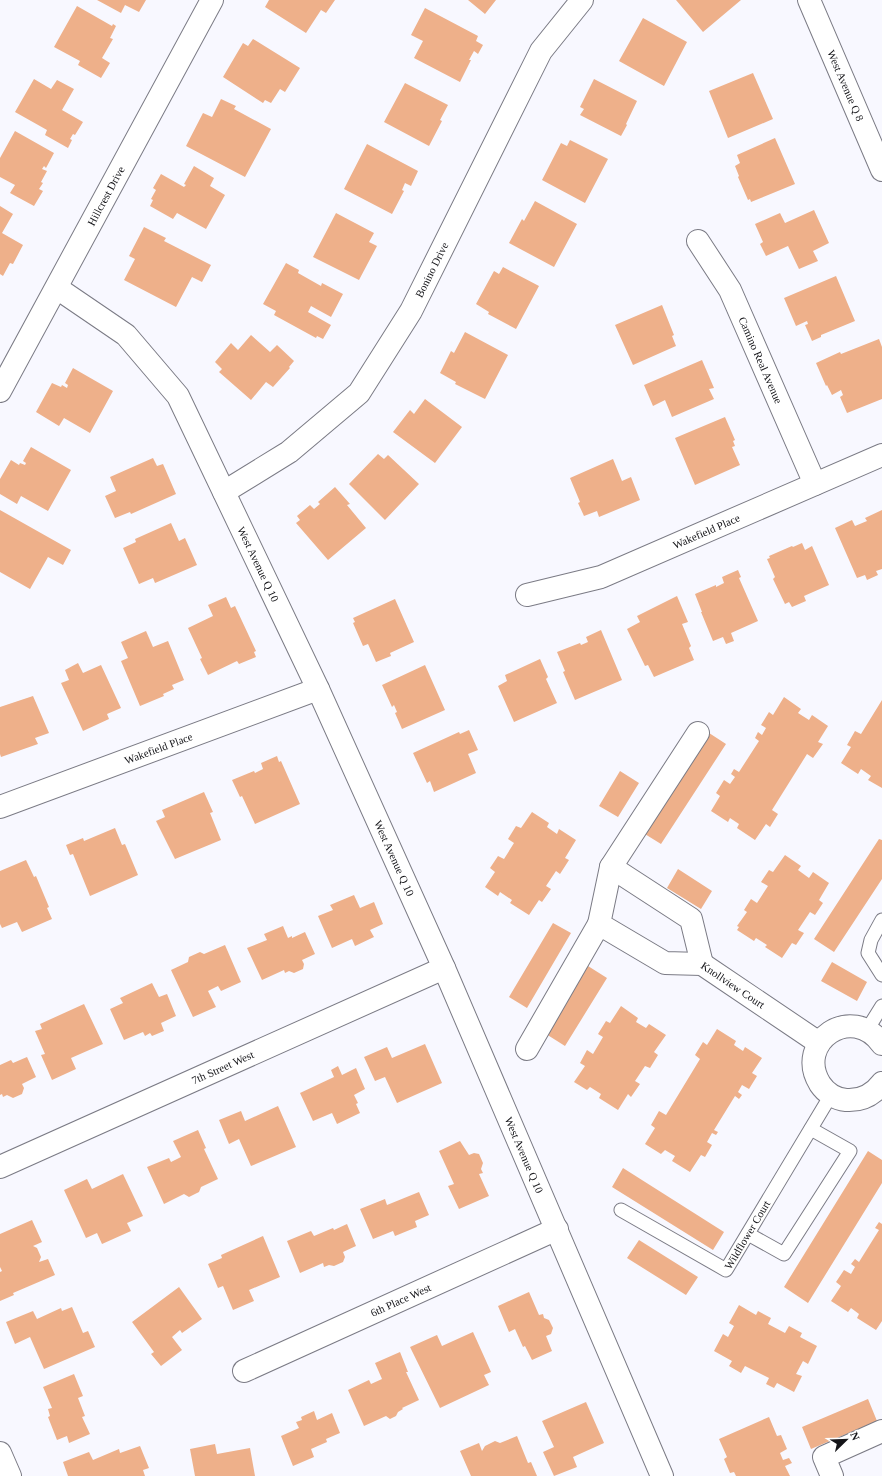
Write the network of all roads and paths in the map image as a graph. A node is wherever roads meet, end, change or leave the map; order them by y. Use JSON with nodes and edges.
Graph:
{"nodes":[{"id":1,"x":212,"y":0,"type":"edge"},
{"id":2,"x":582,"y":0,"type":"edge"},
{"id":3,"x":810,"y":0,"type":"edge"},
{"id":4,"x":882,"y":170,"type":"edge"},
{"id":5,"x":698,"y":241,"type":"dead end"},
{"id":6,"x":57,"y":288,"type":"junction"},
{"id":7,"x":0,"y":391,"type":"edge"},
{"id":8,"x":882,"y":455,"type":"edge"},
{"id":9,"x":815,"y":484,"type":"junction"},
{"id":10,"x":224,"y":492,"type":"junction"},
{"id":11,"x":527,"y":594,"type":"dead end"},
{"id":12,"x":318,"y":689,"type":"junction"},
{"id":13,"x":698,"y":733,"type":"dead end"},
{"id":14,"x":0,"y":808,"type":"edge"},
{"id":15,"x":611,"y":867,"type":"junction"},
{"id":16,"x":882,"y":920,"type":"edge"},
{"id":17,"x":599,"y":924,"type":"junction"},
{"id":18,"x":702,"y":964,"type":"junction"},
{"id":19,"x":444,"y":968,"type":"junction"},
{"id":20,"x":882,"y":974,"type":"edge"},
{"id":21,"x":882,"y":1006,"type":"edge"},
{"id":22,"x":874,"y":1037,"type":"edge"},
{"id":23,"x":819,"y":1043,"type":"junction"},
{"id":24,"x":527,"y":1049,"type":"dead end"},
{"id":25,"x":882,"y":1083,"type":"edge"},
{"id":26,"x":831,"y":1095,"type":"junction"},
{"id":27,"x":811,"y":1129,"type":"junction"},
{"id":28,"x":0,"y":1167,"type":"edge"},
{"id":29,"x":621,"y":1210,"type":"dead end"},
{"id":30,"x":557,"y":1229,"type":"junction"},
{"id":31,"x":748,"y":1234,"type":"junction"},
{"id":32,"x":244,"y":1371,"type":"dead end"},
{"id":33,"x":882,"y":1431,"type":"edge"},
{"id":34,"x":0,"y":1453,"type":"edge"},
{"id":35,"x":10,"y":1476,"type":"edge"},
{"id":36,"x":662,"y":1476,"type":"edge"},
{"id":37,"x":832,"y":1476,"type":"edge"}],
"edges":[{"from":1,"to":6,"type":"street","name":"Hillcrest Drive"},
{"from":2,"to":10,"type":"street","name":"Bonino Drive"},
{"from":3,"to":4,"type":"street","name":"West Avenue Q 8"},
{"from":5,"to":9,"type":"street","name":"Camino Real Avenue"},
{"from":6,"to":7,"type":"street","name":"Hillcrest Drive"},
{"from":6,"to":10,"type":"street","name":"West Avenue Q 10"},
{"from":8,"to":9,"type":"street","name":"Wakefield Place"},
{"from":9,"to":11,"type":"street","name":"Wakefield Place"},
{"from":10,"to":12,"type":"street","name":"West Avenue Q 10"},
{"from":12,"to":14,"type":"street","name":"Wakefield Place"},
{"from":12,"to":19,"type":"street","name":"West Avenue Q 10"},
{"from":13,"to":15,"type":"street"},
{"from":15,"to":17,"type":"street"},
{"from":15,"to":18,"type":"street"},
{"from":16,"to":20,"type":"lane"},
{"from":17,"to":18,"type":"street","name":"Knollview Court"},
{"from":17,"to":24,"type":"street"},
{"from":18,"to":23,"type":"street","name":"Knollview Court"},
{"from":19,"to":28,"type":"street","name":"7th Street West"},
{"from":19,"to":30,"type":"street","name":"West Avenue Q 10"},
{"from":21,"to":22,"type":"lane"},
{"from":22,"to":23,"type":"street"},
{"from":23,"to":26,"type":"street"},
{"from":25,"to":26,"type":"street"},
{"from":26,"to":27,"type":"lane","name":"Wildflower Court"},
{"from":27,"to":31,"type":"lane","name":"Wildflower Court"},
{"from":27,"to":31,"type":"lane"},
{"from":29,"to":31,"type":"lane","name":"Wildflower Court"},
{"from":30,"to":32,"type":"street","name":"6th Place West"},
{"from":30,"to":36,"type":"street","name":"West Avenue Q 10"},
{"from":33,"to":37,"type":"street"},
{"from":34,"to":35,"type":"street"}]}
